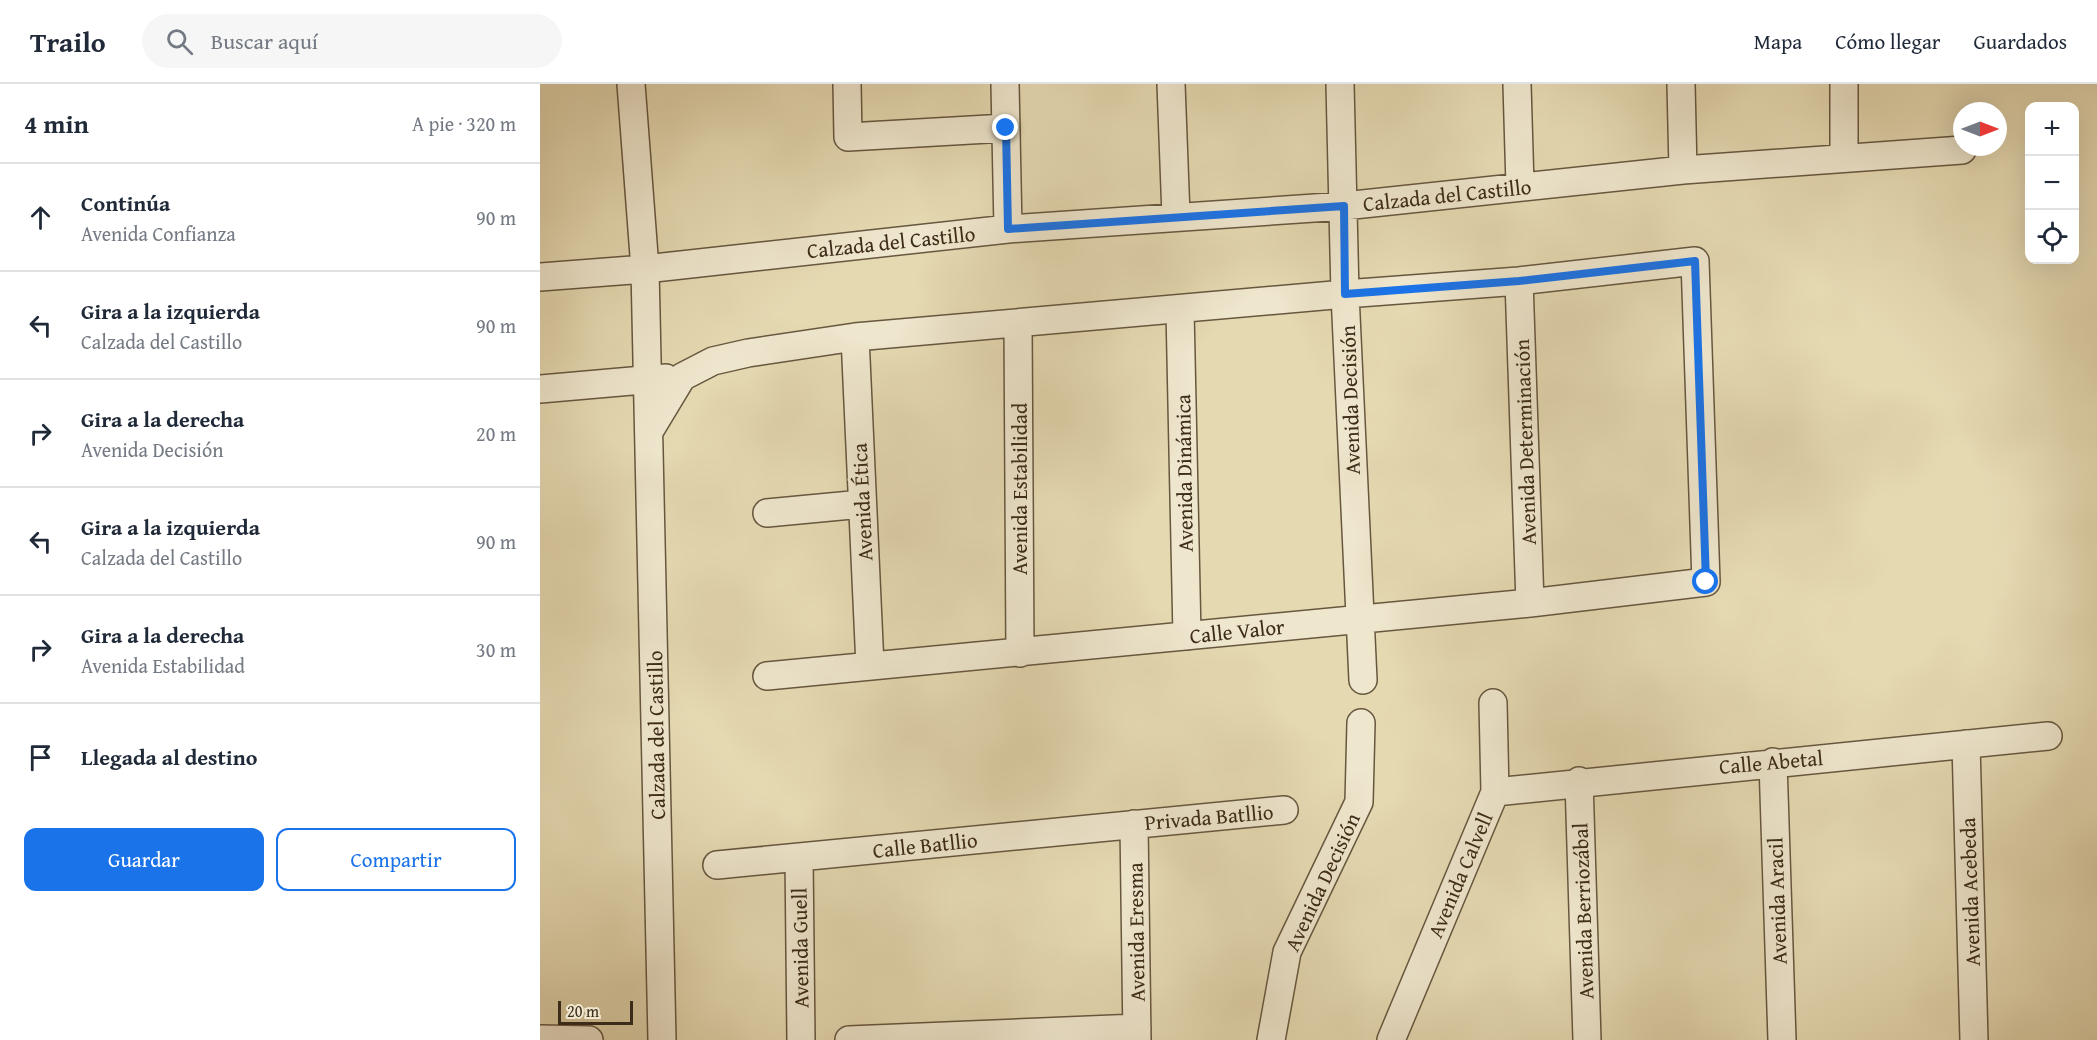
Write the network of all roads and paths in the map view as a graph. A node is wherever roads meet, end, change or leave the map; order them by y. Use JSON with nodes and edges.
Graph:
{"nodes":[{"id":1,"x":631,"y":84,"type":"edge"},
{"id":2,"x":847,"y":84,"type":"edge"},
{"id":3,"x":1005,"y":84,"type":"edge"},
{"id":4,"x":1172,"y":84,"type":"edge"},
{"id":5,"x":1340,"y":84,"type":"edge"},
{"id":6,"x":1517,"y":84,"type":"edge"},
{"id":7,"x":1681,"y":84,"type":"edge"},
{"id":8,"x":1844,"y":84,"type":"edge"},
{"id":9,"x":1006,"y":128,"type":"junction"},
{"id":10,"x":1953,"y":151,"type":"edge"},
{"id":11,"x":1844,"y":158,"type":"junction"},
{"id":12,"x":1683,"y":170,"type":"junction"},
{"id":13,"x":1520,"y":186,"type":"junction"},
{"id":14,"x":1344,"y":206,"type":"junction"},
{"id":15,"x":1176,"y":216,"type":"junction"},
{"id":16,"x":1008,"y":229,"type":"junction"},
{"id":17,"x":645,"y":269,"type":"junction"},
{"id":18,"x":540,"y":278,"type":"edge"},
{"id":19,"x":1519,"y":281,"type":"junction"},
{"id":20,"x":1345,"y":294,"type":"junction"},
{"id":21,"x":1180,"y":310,"type":"junction"},
{"id":22,"x":1018,"y":324,"type":"junction"},
{"id":23,"x":855,"y":338,"type":"junction"},
{"id":24,"x":682,"y":377,"type":"junction"},
{"id":25,"x":648,"y":379,"type":"junction"},
{"id":26,"x":540,"y":390,"type":"edge"},
{"id":27,"x":650,"y":430,"type":"junction"},
{"id":28,"x":862,"y":504,"type":"junction"},
{"id":29,"x":767,"y":513,"type":"dead end"},
{"id":30,"x":1530,"y":603,"type":"junction"},
{"id":31,"x":1359,"y":620,"type":"junction"},
{"id":32,"x":1187,"y":636,"type":"junction"},
{"id":33,"x":1020,"y":654,"type":"junction"},
{"id":34,"x":870,"y":666,"type":"junction"},
{"id":35,"x":767,"y":676,"type":"dead end"},
{"id":36,"x":1363,"y":680,"type":"dead end"},
{"id":37,"x":1493,"y":703,"type":"dead end"},
{"id":38,"x":1361,"y":723,"type":"dead end"},
{"id":39,"x":2048,"y":736,"type":"dead end"},
{"id":40,"x":1966,"y":744,"type":"junction"},
{"id":41,"x":1773,"y":762,"type":"junction"},
{"id":42,"x":1579,"y":781,"type":"junction"},
{"id":43,"x":1494,"y":792,"type":"junction"},
{"id":44,"x":1284,"y":810,"type":"dead end"},
{"id":45,"x":1134,"y":824,"type":"junction"},
{"id":46,"x":799,"y":857,"type":"junction"},
{"id":47,"x":717,"y":865,"type":"dead end"},
{"id":48,"x":1137,"y":1034,"type":"edge"},
{"id":49,"x":540,"y":1039,"type":"edge"},
{"id":50,"x":589,"y":1040,"type":"edge"},
{"id":51,"x":662,"y":1040,"type":"edge"},
{"id":52,"x":801,"y":1040,"type":"edge"},
{"id":53,"x":849,"y":1040,"type":"edge"},
{"id":54,"x":1270,"y":1040,"type":"edge"},
{"id":55,"x":1391,"y":1040,"type":"edge"},
{"id":56,"x":1587,"y":1040,"type":"edge"},
{"id":57,"x":1782,"y":1040,"type":"edge"},
{"id":58,"x":1974,"y":1040,"type":"edge"}],
"edges":[{"from":1,"to":17,"type":"street","name":"Calzada del Castillo"},
{"from":2,"to":9,"type":"street"},
{"from":3,"to":9,"type":"street"},
{"from":4,"to":15,"type":"street"},
{"from":5,"to":14,"type":"street","name":"Avenida Decisión"},
{"from":6,"to":13,"type":"street"},
{"from":7,"to":12,"type":"street"},
{"from":8,"to":11,"type":"street"},
{"from":9,"to":16,"type":"street"},
{"from":10,"to":11,"type":"street","name":"Calzada del Castillo"},
{"from":11,"to":12,"type":"street","name":"Calzada del Castillo"},
{"from":12,"to":13,"type":"street","name":"Calzada del Castillo"},
{"from":13,"to":14,"type":"street","name":"Calzada del Castillo"},
{"from":14,"to":15,"type":"street","name":"Calzada del Castillo"},
{"from":14,"to":20,"type":"street","name":"Avenida Decisión"},
{"from":15,"to":16,"type":"street","name":"Calzada del Castillo"},
{"from":16,"to":17,"type":"street","name":"Calzada del Castillo"},
{"from":17,"to":18,"type":"street"},
{"from":17,"to":25,"type":"street","name":"Calzada del Castillo"},
{"from":19,"to":20,"type":"street"},
{"from":19,"to":30,"type":"street","name":"Avenida Determinación"},
{"from":19,"to":30,"type":"street","name":"Calle Valor"},
{"from":20,"to":21,"type":"street"},
{"from":20,"to":31,"type":"street","name":"Avenida Decisión"},
{"from":21,"to":22,"type":"street"},
{"from":21,"to":32,"type":"street","name":"Avenida Dinámica"},
{"from":22,"to":23,"type":"street"},
{"from":22,"to":33,"type":"street","name":"Avenida Estabilidad"},
{"from":23,"to":24,"type":"street"},
{"from":23,"to":28,"type":"street","name":"Avenida Ética"},
{"from":24,"to":25,"type":"street"},
{"from":24,"to":27,"type":"street"},
{"from":25,"to":26,"type":"street"},
{"from":25,"to":27,"type":"street","name":"Calzada del Castillo"},
{"from":27,"to":51,"type":"street","name":"Calzada del Castillo"},
{"from":28,"to":29,"type":"street"},
{"from":28,"to":34,"type":"street","name":"Avenida Ética"},
{"from":30,"to":31,"type":"street","name":"Calle Valor"},
{"from":31,"to":32,"type":"street","name":"Calle Valor"},
{"from":31,"to":36,"type":"street","name":"Avenida Decisión"},
{"from":32,"to":33,"type":"street","name":"Calle Valor"},
{"from":33,"to":34,"type":"street","name":"Calle Valor"},
{"from":34,"to":35,"type":"street","name":"Calle Valor"},
{"from":37,"to":43,"type":"street","name":"Avenida Calvell"},
{"from":38,"to":54,"type":"street","name":"Avenida Decisión"},
{"from":39,"to":40,"type":"street","name":"Calle Abetal"},
{"from":40,"to":41,"type":"street","name":"Calle Abetal"},
{"from":40,"to":58,"type":"street","name":"Avenida Acebeda"},
{"from":41,"to":42,"type":"street","name":"Calle Abetal"},
{"from":41,"to":57,"type":"street","name":"Avenida Aracil"},
{"from":42,"to":43,"type":"street","name":"Calle Abetal"},
{"from":42,"to":56,"type":"street","name":"Avenida Berriozábal"},
{"from":43,"to":55,"type":"street","name":"Avenida Calvell"},
{"from":44,"to":45,"type":"street","name":"Privada Batllio"},
{"from":45,"to":46,"type":"street","name":"Calle Batllio"},
{"from":45,"to":48,"type":"street","name":"Avenida Eresma"},
{"from":46,"to":47,"type":"street","name":"Calle Batllio"},
{"from":46,"to":52,"type":"street","name":"Avenida Guell"},
{"from":48,"to":53,"type":"street"},
{"from":49,"to":50,"type":"street"}]}
